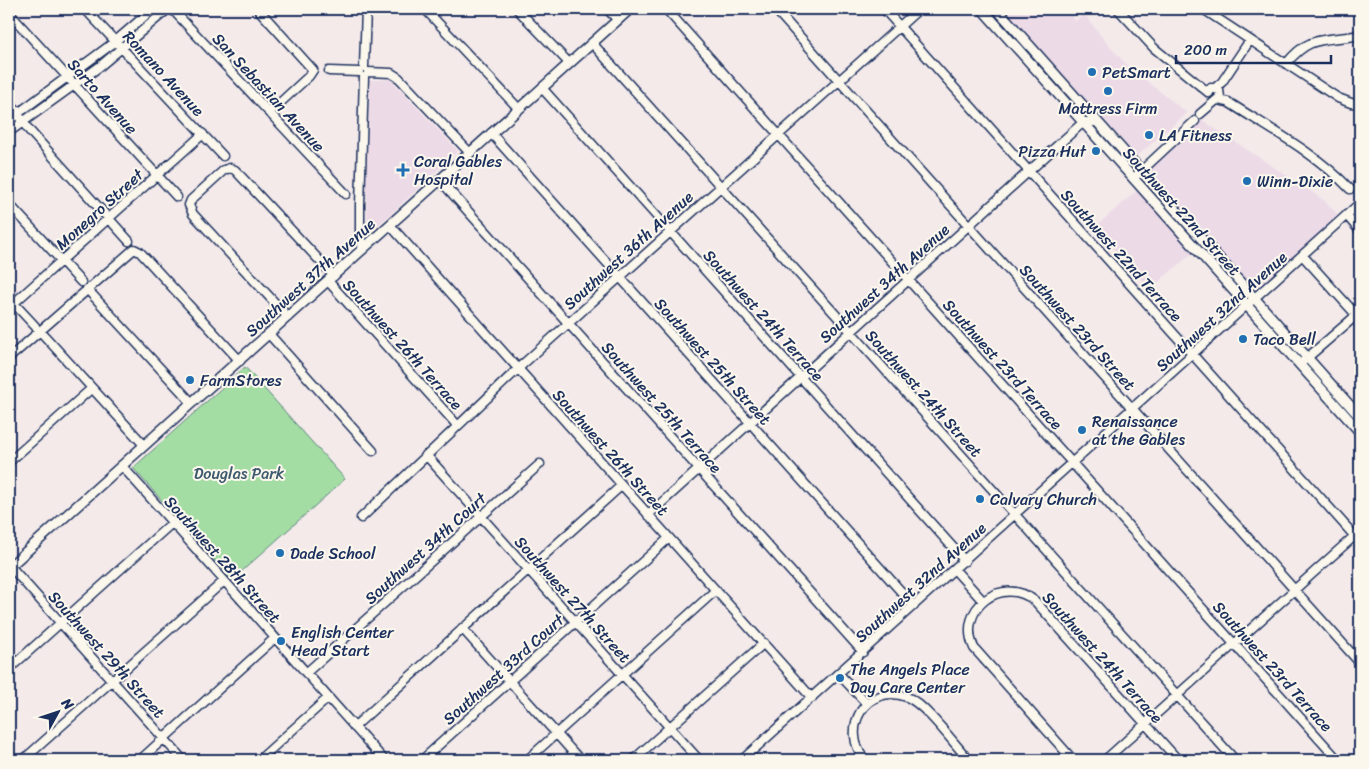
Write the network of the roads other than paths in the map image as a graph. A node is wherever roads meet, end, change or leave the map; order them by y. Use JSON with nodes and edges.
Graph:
{"nodes":[{"id":1,"x":85,"y":9,"type":"edge"},
{"id":2,"x":153,"y":9,"type":"edge"},
{"id":3,"x":170,"y":9,"type":"edge"},
{"id":4,"x":258,"y":9,"type":"edge"},
{"id":5,"x":366,"y":9,"type":"edge"},
{"id":6,"x":425,"y":9,"type":"edge"},
{"id":7,"x":517,"y":9,"type":"edge"},
{"id":8,"x":607,"y":9,"type":"edge"},
{"id":9,"x":630,"y":9,"type":"edge"},
{"id":10,"x":666,"y":9,"type":"edge"},
{"id":11,"x":775,"y":9,"type":"edge"},
{"id":12,"x":884,"y":9,"type":"edge"},
{"id":13,"x":919,"y":9,"type":"edge"},
{"id":14,"x":982,"y":9,"type":"edge"},
{"id":15,"x":997,"y":9,"type":"edge"},
{"id":16,"x":1118,"y":9,"type":"edge"},
{"id":17,"x":1203,"y":9,"type":"edge"},
{"id":18,"x":1213,"y":12,"type":"edge"},
{"id":19,"x":9,"y":13,"type":"edge"},
{"id":20,"x":618,"y":20,"type":"junction"},
{"id":21,"x":899,"y":26,"type":"junction"},
{"id":22,"x":1360,"y":35,"type":"edge"},
{"id":23,"x":1250,"y":40,"type":"junction"},
{"id":24,"x":116,"y":42,"type":"junction"},
{"id":25,"x":592,"y":43,"type":"junction"},
{"id":26,"x":122,"y":49,"type":"junction"},
{"id":27,"x":569,"y":64,"type":"junction"},
{"id":28,"x":1286,"y":64,"type":"junction"},
{"id":29,"x":329,"y":71,"type":"dead end"},
{"id":30,"x":364,"y":72,"type":"junction"},
{"id":31,"x":68,"y":78,"type":"junction"},
{"id":32,"x":838,"y":79,"type":"junction"},
{"id":33,"x":74,"y":86,"type":"junction"},
{"id":34,"x":542,"y":88,"type":"junction"},
{"id":35,"x":1215,"y":94,"type":"junction"},
{"id":36,"x":9,"y":100,"type":"edge"},
{"id":37,"x":1359,"y":104,"type":"edge"},
{"id":38,"x":519,"y":109,"type":"junction"},
{"id":39,"x":269,"y":113,"type":"junction"},
{"id":40,"x":19,"y":114,"type":"junction"},
{"id":41,"x":1200,"y":114,"type":"dead end"},
{"id":42,"x":9,"y":120,"type":"edge"},
{"id":43,"x":1195,"y":121,"type":"dead end"},
{"id":44,"x":24,"y":122,"type":"junction"},
{"id":45,"x":1097,"y":122,"type":"junction"},
{"id":46,"x":1083,"y":123,"type":"junction"},
{"id":47,"x":9,"y":132,"type":"edge"},
{"id":48,"x":491,"y":133,"type":"junction"},
{"id":49,"x":778,"y":133,"type":"junction"},
{"id":50,"x":203,"y":134,"type":"junction"},
{"id":51,"x":470,"y":153,"type":"junction"},
{"id":52,"x":223,"y":156,"type":"dead end"},
{"id":53,"x":1140,"y":170,"type":"junction"},
{"id":54,"x":1029,"y":171,"type":"junction"},
{"id":55,"x":157,"y":176,"type":"junction"},
{"id":56,"x":440,"y":180,"type":"junction"},
{"id":57,"x":1134,"y":180,"type":"junction"},
{"id":58,"x":720,"y":186,"type":"junction"},
{"id":59,"x":1350,"y":189,"type":"dead end"},
{"id":60,"x":346,"y":194,"type":"dead end"},
{"id":61,"x":177,"y":197,"type":"dead end"},
{"id":62,"x":1360,"y":203,"type":"edge"},
{"id":63,"x":9,"y":204,"type":"edge"},
{"id":64,"x":1178,"y":212,"type":"junction"},
{"id":65,"x":1347,"y":216,"type":"junction"},
{"id":66,"x":109,"y":218,"type":"junction"},
{"id":67,"x":1168,"y":218,"type":"junction"},
{"id":68,"x":390,"y":225,"type":"junction"},
{"id":69,"x":969,"y":225,"type":"junction"},
{"id":70,"x":1360,"y":230,"type":"edge"},
{"id":71,"x":670,"y":231,"type":"junction"},
{"id":72,"x":129,"y":241,"type":"dead end"},
{"id":73,"x":363,"y":249,"type":"junction"},
{"id":74,"x":1303,"y":256,"type":"junction"},
{"id":75,"x":62,"y":261,"type":"junction"},
{"id":76,"x":619,"y":277,"type":"junction"},
{"id":77,"x":331,"y":279,"type":"junction"},
{"id":78,"x":908,"y":279,"type":"junction"},
{"id":79,"x":81,"y":282,"type":"dead end"},
{"id":80,"x":87,"y":289,"type":"junction"},
{"id":81,"x":1256,"y":299,"type":"junction"},
{"id":82,"x":12,"y":300,"type":"edge"},
{"id":83,"x":1248,"y":306,"type":"junction"},
{"id":84,"x":1359,"y":315,"type":"edge"},
{"id":85,"x":288,"y":317,"type":"junction"},
{"id":86,"x":568,"y":322,"type":"junction"},
{"id":87,"x":37,"y":328,"type":"junction"},
{"id":88,"x":851,"y":331,"type":"junction"},
{"id":89,"x":269,"y":334,"type":"junction"},
{"id":90,"x":1193,"y":355,"type":"junction"},
{"id":91,"x":9,"y":358,"type":"edge"},
{"id":92,"x":1308,"y":358,"type":"junction"},
{"id":93,"x":240,"y":361,"type":"junction"},
{"id":94,"x":1300,"y":364,"type":"junction"},
{"id":95,"x":518,"y":369,"type":"junction"},
{"id":96,"x":801,"y":377,"type":"junction"},
{"id":97,"x":92,"y":388,"type":"junction"},
{"id":98,"x":192,"y":403,"type":"junction"},
{"id":99,"x":1133,"y":409,"type":"junction"},
{"id":100,"x":1360,"y":417,"type":"edge"},
{"id":101,"x":750,"y":423,"type":"junction"},
{"id":102,"x":457,"y":425,"type":"junction"},
{"id":103,"x":1360,"y":432,"type":"edge"},
{"id":104,"x":144,"y":445,"type":"junction"},
{"id":105,"x":373,"y":451,"type":"dead end"},
{"id":106,"x":426,"y":455,"type":"junction"},
{"id":107,"x":9,"y":462,"type":"edge"},
{"id":108,"x":1073,"y":463,"type":"junction"},
{"id":109,"x":540,"y":464,"type":"dead end"},
{"id":110,"x":122,"y":466,"type":"junction"},
{"id":111,"x":699,"y":469,"type":"junction"},
{"id":112,"x":622,"y":485,"type":"junction"},
{"id":113,"x":648,"y":514,"type":"junction"},
{"id":114,"x":1016,"y":515,"type":"junction"},
{"id":115,"x":481,"y":516,"type":"junction"},
{"id":116,"x":361,"y":518,"type":"dead end"},
{"id":117,"x":172,"y":523,"type":"junction"},
{"id":118,"x":1358,"y":536,"type":"edge"},
{"id":119,"x":669,"y":538,"type":"junction"},
{"id":120,"x":965,"y":561,"type":"junction"},
{"id":121,"x":9,"y":567,"type":"edge"},
{"id":122,"x":528,"y":569,"type":"junction"},
{"id":123,"x":955,"y":570,"type":"junction"},
{"id":124,"x":224,"y":580,"type":"junction"},
{"id":125,"x":716,"y":590,"type":"junction"},
{"id":126,"x":1295,"y":590,"type":"junction"},
{"id":127,"x":983,"y":601,"type":"junction"},
{"id":128,"x":914,"y":606,"type":"junction"},
{"id":129,"x":575,"y":622,"type":"junction"},
{"id":130,"x":60,"y":623,"type":"junction"},
{"id":131,"x":462,"y":628,"type":"junction"},
{"id":132,"x":275,"y":638,"type":"junction"},
{"id":133,"x":764,"y":643,"type":"junction"},
{"id":134,"x":1234,"y":644,"type":"junction"},
{"id":135,"x":863,"y":652,"type":"junction"},
{"id":136,"x":1360,"y":663,"type":"edge"},
{"id":137,"x":9,"y":669,"type":"edge"},
{"id":138,"x":306,"y":673,"type":"junction"},
{"id":139,"x":838,"y":674,"type":"junction"},
{"id":140,"x":622,"y":675,"type":"junction"},
{"id":141,"x":112,"y":680,"type":"junction"},
{"id":142,"x":510,"y":682,"type":"junction"},
{"id":143,"x":1177,"y":695,"type":"junction"},
{"id":144,"x":328,"y":698,"type":"junction"},
{"id":145,"x":812,"y":698,"type":"junction"},
{"id":146,"x":867,"y":704,"type":"junction"},
{"id":147,"x":1145,"y":724,"type":"junction"},
{"id":148,"x":354,"y":727,"type":"junction"},
{"id":149,"x":670,"y":727,"type":"junction"},
{"id":150,"x":556,"y":734,"type":"junction"},
{"id":151,"x":164,"y":739,"type":"junction"},
{"id":152,"x":267,"y":753,"type":"junction"},
{"id":153,"x":23,"y":760,"type":"edge"},
{"id":154,"x":140,"y":760,"type":"edge"},
{"id":155,"x":183,"y":760,"type":"edge"},
{"id":156,"x":259,"y":760,"type":"edge"},
{"id":157,"x":273,"y":760,"type":"edge"},
{"id":158,"x":384,"y":760,"type":"edge"},
{"id":159,"x":422,"y":760,"type":"edge"},
{"id":160,"x":527,"y":760,"type":"edge"},
{"id":161,"x":580,"y":760,"type":"edge"},
{"id":162,"x":633,"y":760,"type":"edge"},
{"id":163,"x":699,"y":760,"type":"edge"},
{"id":164,"x":742,"y":760,"type":"edge"},
{"id":165,"x":865,"y":760,"type":"edge"},
{"id":166,"x":969,"y":760,"type":"edge"},
{"id":167,"x":1073,"y":760,"type":"edge"},
{"id":168,"x":1105,"y":760,"type":"edge"},
{"id":169,"x":1178,"y":760,"type":"edge"},
{"id":170,"x":1235,"y":760,"type":"edge"},
{"id":171,"x":1338,"y":760,"type":"edge"}],
"edges":[{"from":1,"to":24,"type":"street","name":"Romano Avenue"},
{"from":2,"to":24,"type":"street"},
{"from":3,"to":26,"type":"street"},
{"from":3,"to":39,"type":"street","name":"San Sebastian Avenue"},
{"from":4,"to":39,"type":"street"},
{"from":5,"to":30,"type":"street"},
{"from":6,"to":38,"type":"street"},
{"from":7,"to":27,"type":"street"},
{"from":8,"to":20,"type":"street"},
{"from":9,"to":20,"type":"main road","name":"Southwest 37th Avenue"},
{"from":10,"to":49,"type":"street","name":"Southwest 23rd Terrace"},
{"from":11,"to":32,"type":"street","name":"Southwest 23rd Street"},
{"from":12,"to":21,"type":"street","name":"Southwest 22nd Terrace"},
{"from":13,"to":21,"type":"street","name":"Southwest 36th Avenue"},
{"from":14,"to":46,"type":"main road","name":"Southwest 22nd Street"},
{"from":15,"to":45,"type":"main road","name":"Southwest 22nd Street"},
{"from":16,"to":35,"type":"street"},
{"from":17,"to":18,"type":"street"},
{"from":18,"to":23,"type":"street"},
{"from":19,"to":31,"type":"street","name":"Sarto Avenue"},
{"from":20,"to":25,"type":"main road","name":"Southwest 37th Avenue"},
{"from":21,"to":32,"type":"street","name":"Southwest 36th Avenue"},
{"from":21,"to":54,"type":"street","name":"Southwest 22nd Terrace"},
{"from":22,"to":28,"type":"street"},
{"from":23,"to":28,"type":"street"},
{"from":23,"to":35,"type":"street"},
{"from":24,"to":26,"type":"street","name":"Romano Avenue"},
{"from":24,"to":31,"type":"street"},
{"from":25,"to":27,"type":"main road","name":"Southwest 37th Avenue"},
{"from":25,"to":58,"type":"street","name":"Southwest 24th Street"},
{"from":26,"to":33,"type":"street"},
{"from":26,"to":50,"type":"street","name":"Romano Avenue"},
{"from":27,"to":34,"type":"main road","name":"Southwest 37th Avenue"},
{"from":28,"to":37,"type":"street"},
{"from":29,"to":30,"type":"street"},
{"from":30,"to":51,"type":"street"},
{"from":30,"to":73,"type":"street"},
{"from":31,"to":33,"type":"street","name":"Sarto Avenue"},
{"from":31,"to":40,"type":"street"},
{"from":32,"to":49,"type":"street","name":"Southwest 36th Avenue"},
{"from":32,"to":69,"type":"street","name":"Southwest 23rd Street"},
{"from":33,"to":44,"type":"street"},
{"from":33,"to":55,"type":"street","name":"Sarto Avenue"},
{"from":34,"to":38,"type":"main road","name":"Southwest 37th Avenue"},
{"from":34,"to":71,"type":"street","name":"Southwest 24th Terrace"},
{"from":35,"to":41,"type":"street"},
{"from":35,"to":59,"type":"street"},
{"from":36,"to":40,"type":"street"},
{"from":38,"to":48,"type":"main road","name":"Southwest 37th Avenue"},
{"from":39,"to":60,"type":"street","name":"San Sebastian Avenue"},
{"from":40,"to":42,"type":"street"},
{"from":40,"to":44,"type":"street"},
{"from":43,"to":53,"type":"street"},
{"from":44,"to":47,"type":"street"},
{"from":44,"to":66,"type":"street"},
{"from":45,"to":46,"type":"street"},
{"from":45,"to":53,"type":"main road","name":"Southwest 22nd Street"},
{"from":46,"to":54,"type":"street","name":"Southwest 34th Avenue"},
{"from":46,"to":57,"type":"main road","name":"Southwest 22nd Street"},
{"from":48,"to":51,"type":"main road","name":"Southwest 37th Avenue"},
{"from":48,"to":76,"type":"street","name":"Southwest 25th Street"},
{"from":49,"to":58,"type":"street","name":"Southwest 36th Avenue"},
{"from":49,"to":78,"type":"street","name":"Southwest 23rd Terrace"},
{"from":50,"to":52,"type":"street","name":"Romano Avenue"},
{"from":50,"to":55,"type":"street","name":"Monegro Street"},
{"from":51,"to":56,"type":"main road","name":"Southwest 37th Avenue"},
{"from":53,"to":57,"type":"street"},
{"from":53,"to":64,"type":"main road","name":"Southwest 22nd Street"},
{"from":54,"to":69,"type":"street","name":"Southwest 34th Avenue"},
{"from":54,"to":90,"type":"street","name":"Southwest 22nd Terrace"},
{"from":55,"to":61,"type":"street","name":"Sarto Avenue"},
{"from":55,"to":66,"type":"street","name":"Monegro Street"},
{"from":56,"to":68,"type":"main road","name":"Southwest 37th Avenue"},
{"from":56,"to":86,"type":"street","name":"Southwest 25th Terrace"},
{"from":57,"to":67,"type":"main road","name":"Southwest 22nd Street"},
{"from":58,"to":71,"type":"street","name":"Southwest 36th Avenue"},
{"from":58,"to":88,"type":"street","name":"Southwest 24th Street"},
{"from":62,"to":65,"type":"street","name":"Southwest 32nd Avenue"},
{"from":63,"to":75,"type":"street"},
{"from":64,"to":67,"type":"main road"},
{"from":64,"to":81,"type":"main road","name":"Southwest 22nd Street"},
{"from":65,"to":70,"type":"street"},
{"from":65,"to":74,"type":"street","name":"Southwest 32nd Avenue"},
{"from":66,"to":72,"type":"street"},
{"from":66,"to":75,"type":"street","name":"Monegro Street"},
{"from":67,"to":83,"type":"main road","name":"Southwest 22nd Street"},
{"from":68,"to":73,"type":"main road","name":"Southwest 37th Avenue"},
{"from":68,"to":95,"type":"street","name":"Southwest 26th Street"},
{"from":69,"to":78,"type":"street","name":"Southwest 34th Avenue"},
{"from":69,"to":99,"type":"street","name":"Southwest 23rd Street"},
{"from":71,"to":76,"type":"street","name":"Southwest 36th Avenue"},
{"from":71,"to":96,"type":"street","name":"Southwest 24th Terrace"},
{"from":73,"to":77,"type":"main road","name":"Southwest 37th Avenue"},
{"from":74,"to":81,"type":"street","name":"Southwest 32nd Avenue"},
{"from":74,"to":84,"type":"street"},
{"from":75,"to":79,"type":"street"},
{"from":75,"to":82,"type":"street","name":"Monegro Street"},
{"from":76,"to":86,"type":"street","name":"Southwest 36th Avenue"},
{"from":76,"to":101,"type":"street","name":"Southwest 25th Street"},
{"from":77,"to":85,"type":"main road","name":"Southwest 37th Avenue"},
{"from":77,"to":85,"type":"street","name":"Southwest 26th Terrace"},
{"from":77,"to":102,"type":"street","name":"Southwest 26th Terrace"},
{"from":78,"to":88,"type":"street","name":"Southwest 34th Avenue"},
{"from":78,"to":108,"type":"street","name":"Southwest 23rd Terrace"},
{"from":80,"to":87,"type":"street"},
{"from":80,"to":93,"type":"street"},
{"from":80,"to":98,"type":"street"},
{"from":81,"to":83,"type":"street","name":"Southwest 32nd Avenue"},
{"from":81,"to":92,"type":"main road","name":"Southwest 22nd Street"},
{"from":82,"to":87,"type":"street"},
{"from":83,"to":90,"type":"street","name":"Southwest 32nd Avenue"},
{"from":83,"to":94,"type":"main road","name":"Southwest 22nd Street"},
{"from":84,"to":92,"type":"street"},
{"from":85,"to":89,"type":"main road","name":"Southwest 37th Avenue"},
{"from":86,"to":95,"type":"street","name":"Southwest 36th Avenue"},
{"from":86,"to":111,"type":"street","name":"Southwest 25th Terrace"},
{"from":87,"to":91,"type":"street"},
{"from":87,"to":97,"type":"street"},
{"from":88,"to":96,"type":"street","name":"Southwest 34th Avenue"},
{"from":88,"to":114,"type":"street","name":"Southwest 24th Street"},
{"from":89,"to":93,"type":"main road","name":"Southwest 37th Avenue"},
{"from":89,"to":105,"type":"street"},
{"from":90,"to":99,"type":"street","name":"Southwest 32nd Avenue"},
{"from":90,"to":118,"type":"street","name":"Southwest 22nd Terrace"},
{"from":92,"to":94,"type":"street"},
{"from":92,"to":100,"type":"main road","name":"Southwest 22nd Street"},
{"from":93,"to":98,"type":"main road","name":"Southwest 37th Avenue"},
{"from":94,"to":103,"type":"main road","name":"Southwest 22nd Street"},
{"from":95,"to":102,"type":"street","name":"Southwest 36th Avenue"},
{"from":95,"to":112,"type":"street","name":"Southwest 26th Street"},
{"from":96,"to":101,"type":"street","name":"Southwest 34th Avenue"},
{"from":96,"to":120,"type":"street","name":"Southwest 24th Terrace"},
{"from":97,"to":104,"type":"street"},
{"from":97,"to":107,"type":"street"},
{"from":98,"to":104,"type":"main road","name":"Southwest 37th Avenue"},
{"from":99,"to":108,"type":"street","name":"Southwest 32nd Avenue"},
{"from":99,"to":126,"type":"street","name":"Southwest 23rd Street"},
{"from":101,"to":111,"type":"street","name":"Southwest 34th Avenue"},
{"from":101,"to":128,"type":"street","name":"Southwest 25th Street"},
{"from":102,"to":106,"type":"street","name":"Southwest 36th Avenue"},
{"from":104,"to":110,"type":"main road","name":"Southwest 37th Avenue"},
{"from":106,"to":115,"type":"street","name":"Southwest 27th Street"},
{"from":106,"to":116,"type":"street","name":"Southwest 36th Avenue"},
{"from":108,"to":114,"type":"street","name":"Southwest 32nd Avenue"},
{"from":108,"to":134,"type":"street","name":"Southwest 23rd Terrace"},
{"from":109,"to":115,"type":"street","name":"Southwest 34th Court"},
{"from":110,"to":117,"type":"street","name":"Southwest 28th Street"},
{"from":110,"to":121,"type":"main road","name":"Southwest 37th Avenue"},
{"from":111,"to":113,"type":"street","name":"Southwest 34th Avenue"},
{"from":111,"to":135,"type":"street","name":"Southwest 25th Terrace"},
{"from":112,"to":113,"type":"street","name":"Southwest 26th Street"},
{"from":112,"to":122,"type":"street"},
{"from":113,"to":119,"type":"street","name":"Southwest 26th Street"},
{"from":114,"to":120,"type":"street","name":"Southwest 32nd Avenue"},
{"from":114,"to":143,"type":"street","name":"Southwest 24th Street"},
{"from":115,"to":122,"type":"street","name":"Southwest 27th Street"},
{"from":115,"to":138,"type":"street","name":"Southwest 34th Court"},
{"from":117,"to":124,"type":"street","name":"Southwest 28th Street"},
{"from":117,"to":130,"type":"street"},
{"from":118,"to":126,"type":"street"},
{"from":119,"to":125,"type":"street","name":"Southwest 26th Street"},
{"from":119,"to":129,"type":"street","name":"Southwest 33rd Court"},
{"from":120,"to":123,"type":"street","name":"Southwest 32nd Avenue"},
{"from":121,"to":130,"type":"street","name":"Southwest 29th Street"},
{"from":122,"to":129,"type":"street","name":"Southwest 27th Street"},
{"from":122,"to":131,"type":"street"},
{"from":123,"to":127,"type":"street"},
{"from":123,"to":128,"type":"street","name":"Southwest 32nd Avenue"},
{"from":124,"to":132,"type":"street","name":"Southwest 28th Street"},
{"from":124,"to":141,"type":"street"},
{"from":125,"to":133,"type":"street","name":"Southwest 26th Street"},
{"from":125,"to":140,"type":"street"},
{"from":126,"to":134,"type":"street"},
{"from":126,"to":136,"type":"street","name":"Southwest 23rd Street"},
{"from":127,"to":147,"type":"street","name":"Southwest 24th Terrace"},
{"from":127,"to":167,"type":"street"},
{"from":128,"to":135,"type":"street","name":"Southwest 32nd Avenue"},
{"from":129,"to":140,"type":"street","name":"Southwest 27th Street"},
{"from":129,"to":142,"type":"street","name":"Southwest 33rd Court"},
{"from":130,"to":137,"type":"street"},
{"from":130,"to":141,"type":"street","name":"Southwest 29th Street"},
{"from":131,"to":142,"type":"street"},
{"from":131,"to":148,"type":"street"},
{"from":132,"to":138,"type":"street","name":"Southwest 28th Street"},
{"from":132,"to":151,"type":"street"},
{"from":133,"to":145,"type":"street","name":"Southwest 26th Street"},
{"from":133,"to":149,"type":"street"},
{"from":134,"to":143,"type":"street"},
{"from":134,"to":171,"type":"street","name":"Southwest 23rd Terrace"},
{"from":135,"to":139,"type":"street","name":"Southwest 32nd Avenue"},
{"from":138,"to":144,"type":"street","name":"Southwest 28th Street"},
{"from":139,"to":145,"type":"street","name":"Southwest 32nd Avenue"},
{"from":139,"to":146,"type":"street"},
{"from":140,"to":149,"type":"street","name":"Southwest 27th Street"},
{"from":140,"to":150,"type":"street"},
{"from":141,"to":151,"type":"street","name":"Southwest 29th Street"},
{"from":141,"to":153,"type":"street"},
{"from":142,"to":150,"type":"street"},
{"from":142,"to":159,"type":"street","name":"Southwest 33rd Court"},
{"from":143,"to":147,"type":"street"},
{"from":143,"to":170,"type":"street","name":"Southwest 24th Street"},
{"from":144,"to":148,"type":"street","name":"Southwest 28th Street"},
{"from":144,"to":152,"type":"street"},
{"from":145,"to":164,"type":"street","name":"Southwest 32nd Avenue"},
{"from":146,"to":165,"type":"street"},
{"from":146,"to":166,"type":"street"},
{"from":147,"to":168,"type":"street"},
{"from":147,"to":169,"type":"street","name":"Southwest 24th Terrace"},
{"from":148,"to":158,"type":"street","name":"Southwest 28th Street"},
{"from":149,"to":162,"type":"street"},
{"from":149,"to":163,"type":"street","name":"Southwest 27th Street"},
{"from":150,"to":160,"type":"street"},
{"from":150,"to":161,"type":"street"},
{"from":151,"to":154,"type":"street"},
{"from":151,"to":155,"type":"street","name":"Southwest 29th Street"},
{"from":152,"to":156,"type":"street"},
{"from":152,"to":157,"type":"street"}]}
